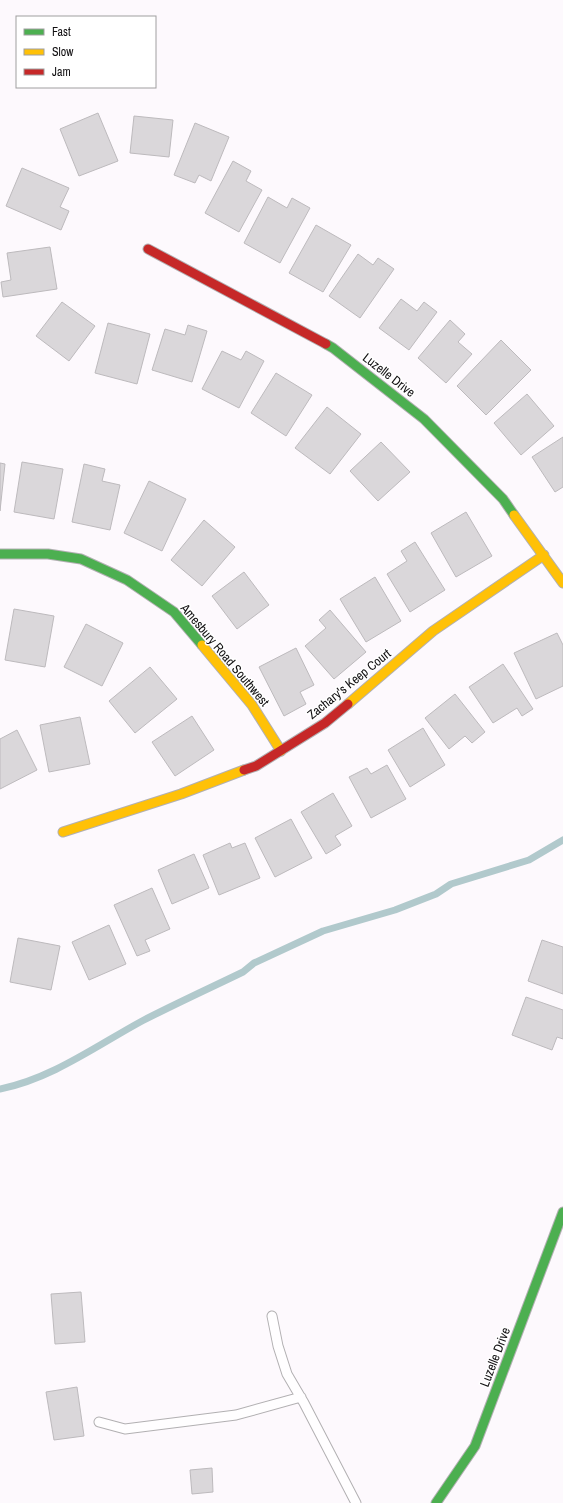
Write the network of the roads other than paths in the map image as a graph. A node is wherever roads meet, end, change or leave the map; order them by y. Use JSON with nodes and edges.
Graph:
{"nodes":[{"id":1,"x":148,"y":249,"type":"dead end"},
{"id":2,"x":0,"y":554,"type":"edge"},
{"id":3,"x":544,"y":555,"type":"junction"},
{"id":4,"x":563,"y":582,"type":"edge"},
{"id":5,"x":280,"y":750,"type":"junction"},
{"id":6,"x":63,"y":832,"type":"dead end"},
{"id":7,"x":563,"y":1212,"type":"edge"},
{"id":8,"x":272,"y":1316,"type":"dead end"},
{"id":9,"x":301,"y":1397,"type":"junction"},
{"id":10,"x":99,"y":1422,"type":"dead end"},
{"id":11,"x":356,"y":1503,"type":"edge"},
{"id":12,"x":436,"y":1503,"type":"edge"}],
"edges":[{"from":1,"to":3,"type":"street","name":"Luzelle Drive"},
{"from":2,"to":5,"type":"street","name":"Amesbury Road Southwest"},
{"from":3,"to":4,"type":"street","name":"Luzelle Drive"},
{"from":3,"to":5,"type":"street","name":"Zachary's Keep Court"},
{"from":5,"to":6,"type":"street","name":"Zachary's Keep Court"},
{"from":7,"to":12,"type":"street","name":"Luzelle Drive"},
{"from":8,"to":9,"type":"lane"},
{"from":9,"to":10,"type":"lane"},
{"from":9,"to":11,"type":"lane"}]}
